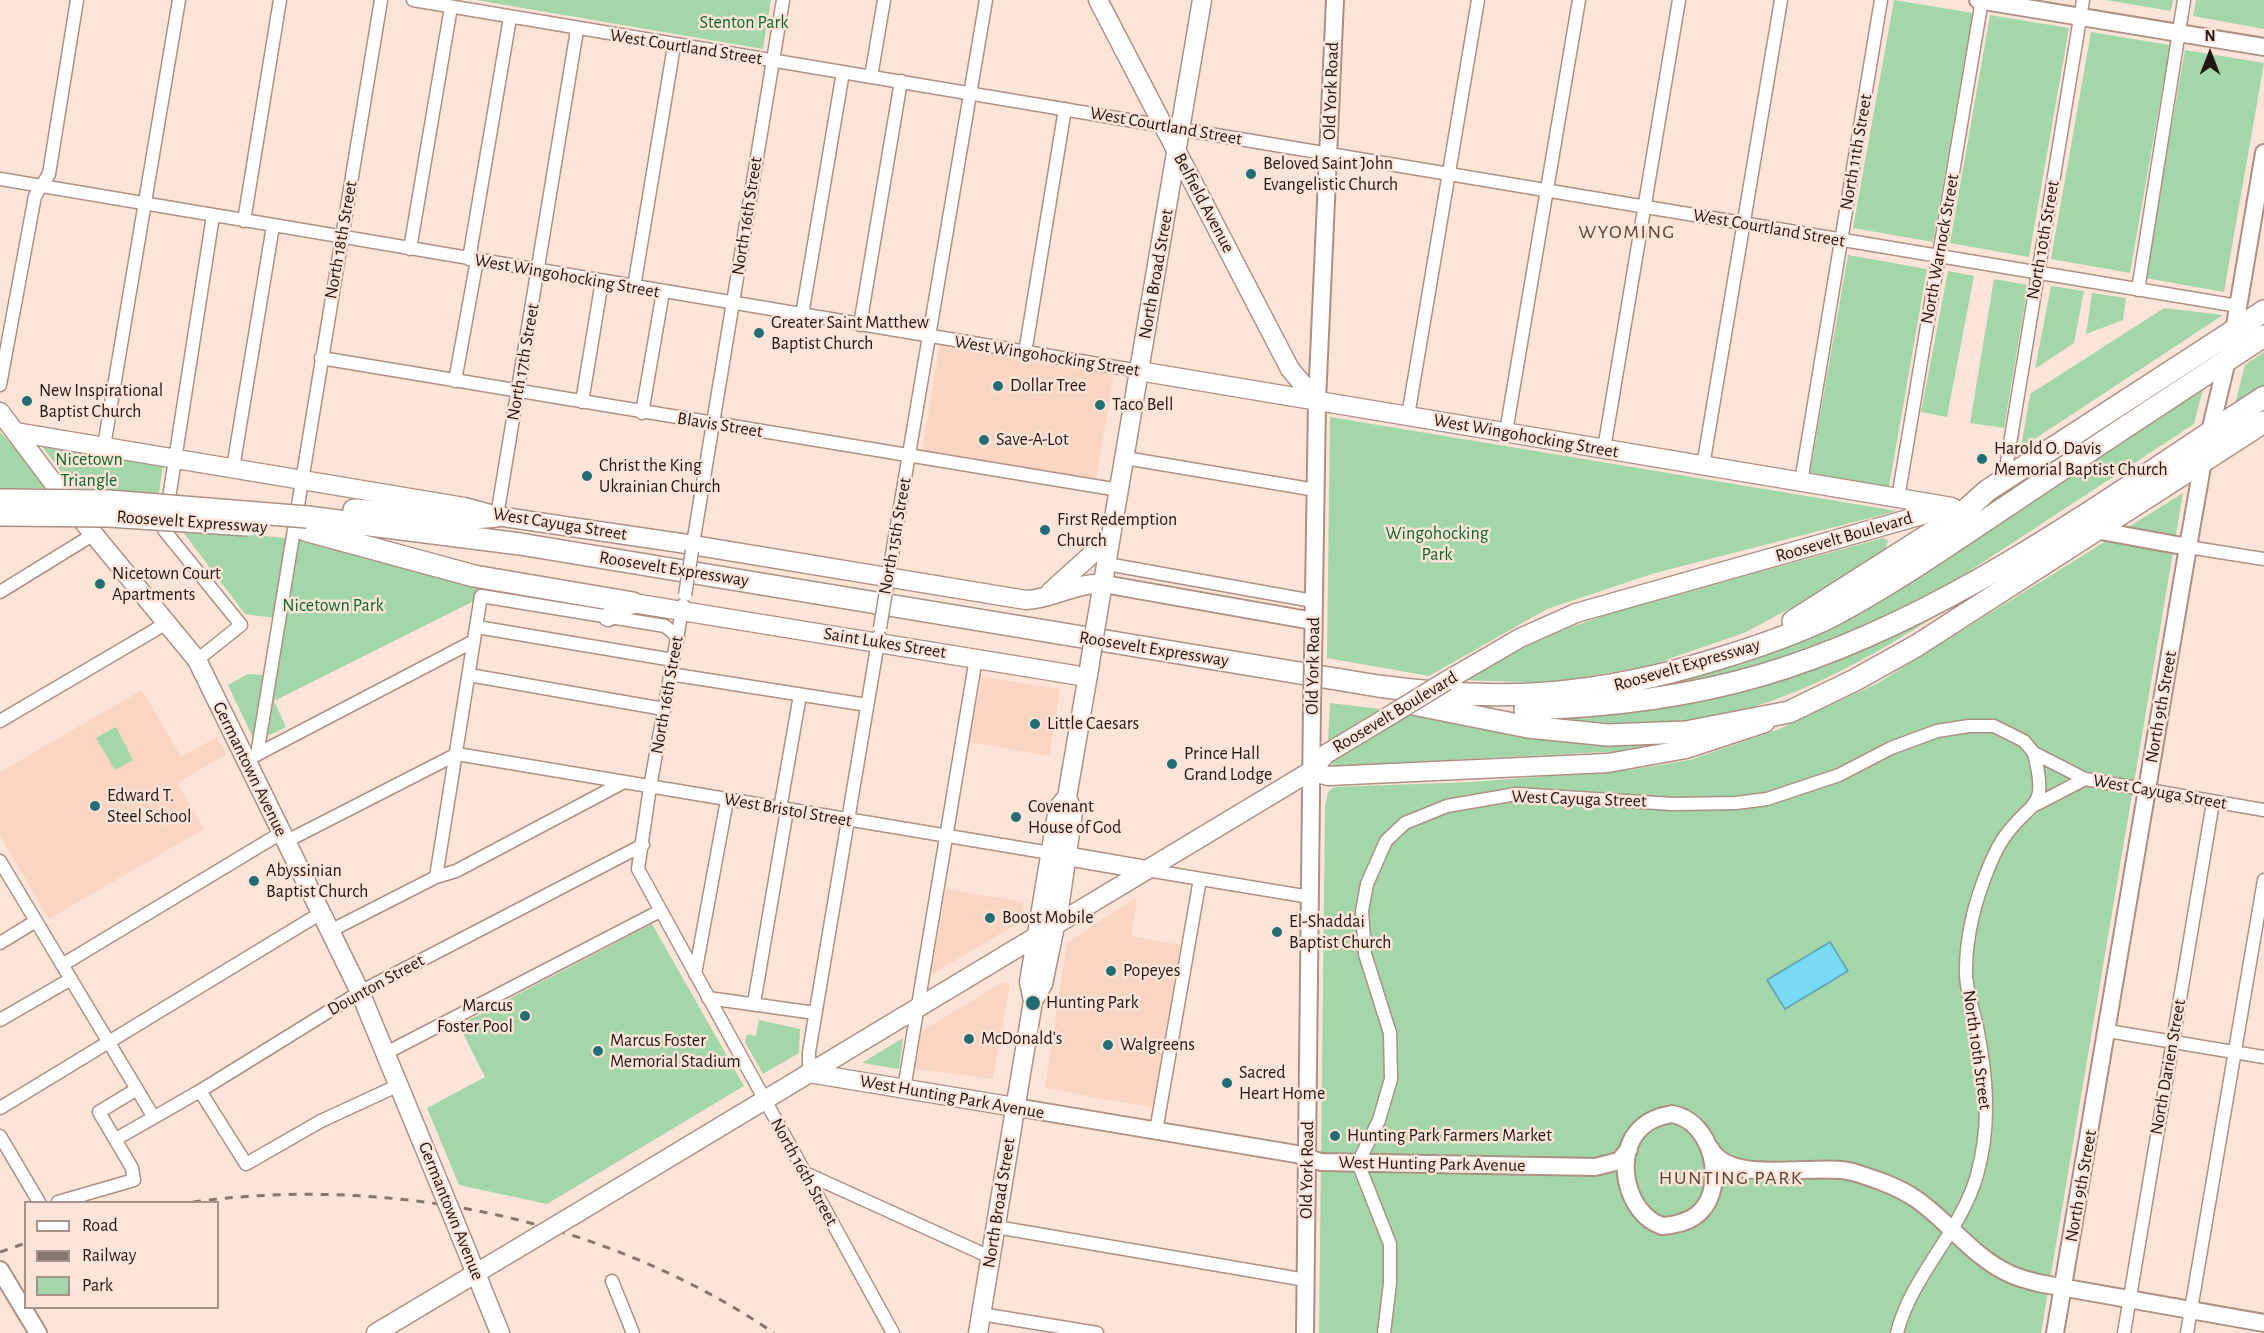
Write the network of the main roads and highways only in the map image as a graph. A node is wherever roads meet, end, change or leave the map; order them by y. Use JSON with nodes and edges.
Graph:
{"nodes":[{"id":1,"x":1098,"y":0,"type":"edge"},
{"id":2,"x":1202,"y":0,"type":"edge"},
{"id":3,"x":1172,"y":127,"type":"junction"},
{"id":4,"x":1177,"y":150,"type":"junction"},
{"id":5,"x":2264,"y":311,"type":"edge"},
{"id":6,"x":2264,"y":336,"type":"edge"},
{"id":7,"x":1139,"y":371,"type":"junction"},
{"id":8,"x":2264,"y":397,"type":"edge"},
{"id":9,"x":1317,"y":401,"type":"junction"},
{"id":10,"x":0,"y":412,"type":"edge"},
{"id":11,"x":2264,"y":422,"type":"edge"},
{"id":12,"x":15,"y":432,"type":"junction"},
{"id":13,"x":1996,"y":485,"type":"junction"},
{"id":14,"x":0,"y":500,"type":"edge"},
{"id":15,"x":1952,"y":507,"type":"junction"},
{"id":16,"x":0,"y":515,"type":"edge"},
{"id":17,"x":497,"y":516,"type":"junction"},
{"id":18,"x":307,"y":518,"type":"junction"},
{"id":19,"x":2055,"y":532,"type":"junction"},
{"id":20,"x":1111,"y":537,"type":"junction"},
{"id":21,"x":1104,"y":584,"type":"junction"},
{"id":22,"x":1035,"y":600,"type":"junction"},
{"id":23,"x":633,"y":603,"type":"junction"},
{"id":24,"x":1974,"y":609,"type":"junction"},
{"id":25,"x":608,"y":617,"type":"road end"},
{"id":26,"x":1735,"y":654,"type":"junction"},
{"id":27,"x":1088,"y":673,"type":"junction"},
{"id":28,"x":1403,"y":708,"type":"junction"},
{"id":29,"x":1789,"y":712,"type":"junction"},
{"id":30,"x":1311,"y":771,"type":"junction"},
{"id":31,"x":1059,"y":855,"type":"junction"},
{"id":32,"x":1148,"y":870,"type":"junction"},
{"id":33,"x":1055,"y":926,"type":"junction"},
{"id":34,"x":1036,"y":937,"type":"junction"},
{"id":35,"x":1033,"y":1001,"type":"junction"},
{"id":36,"x":809,"y":1073,"type":"junction"},
{"id":37,"x":1015,"y":1107,"type":"junction"},
{"id":38,"x":476,"y":1273,"type":"junction"},
{"id":39,"x":376,"y":1333,"type":"edge"},
{"id":40,"x":500,"y":1333,"type":"edge"},
{"id":41,"x":978,"y":1333,"type":"edge"}],
"edges":[{"from":1,"to":3,"type":"main road","name":"Belfield Avenue"},
{"from":2,"to":3,"type":"main road"},
{"from":3,"to":4,"type":"main road","name":"Belfield Avenue"},
{"from":4,"to":7,"type":"main road","name":"North Broad Street"},
{"from":4,"to":9,"type":"main road","name":"Belfield Avenue"},
{"from":5,"to":13,"type":"highway","name":"Roosevelt Boulevard"},
{"from":6,"to":26,"type":"highway","name":"Roosevelt Expressway"},
{"from":7,"to":9,"type":"main road","name":"West Wingohocking Street"},
{"from":7,"to":20,"type":"main road","name":"North Broad Street"},
{"from":8,"to":19,"type":"highway","name":"Roosevelt Expressway"},
{"from":9,"to":15,"type":"main road","name":"West Wingohocking Street"},
{"from":10,"to":12,"type":"main road","name":"Germantown Avenue"},
{"from":11,"to":24,"type":"highway","name":"Roosevelt Boulevard"},
{"from":12,"to":17,"type":"main road","name":"West Cayuga Street"},
{"from":12,"to":38,"type":"main road","name":"Germantown Avenue","bridge":true},
{"from":13,"to":15,"type":"main road","name":"Roosevelt Boulevard"},
{"from":13,"to":26,"type":"highway"},
{"from":14,"to":18,"type":"highway","name":"Roosevelt Expressway","bridge":true},
{"from":15,"to":28,"type":"main road","name":"Roosevelt Boulevard","bridge":true},
{"from":16,"to":18,"type":"highway","name":"Roosevelt Expressway","bridge":true},
{"from":17,"to":18,"type":"highway"},
{"from":17,"to":22,"type":"main road","name":"West Cayuga Street"},
{"from":18,"to":23,"type":"highway"},
{"from":18,"to":26,"type":"highway","name":"Roosevelt Expressway"},
{"from":18,"to":28,"type":"highway","name":"Roosevelt Expressway"},
{"from":19,"to":24,"type":"highway"},
{"from":19,"to":28,"type":"highway","name":"Roosevelt Expressway"},
{"from":20,"to":21,"type":"main road","name":"North Broad Street"},
{"from":20,"to":22,"type":"main road"},
{"from":21,"to":22,"type":"main road","name":"West Cayuga Street"},
{"from":21,"to":27,"type":"main road","name":"North Broad Street","bridge":true},
{"from":23,"to":25,"type":"main road"},
{"from":23,"to":27,"type":"main road","name":"Saint Lukes Street"},
{"from":24,"to":29,"type":"highway","name":"Roosevelt Boulevard"},
{"from":27,"to":31,"type":"main road","name":"North Broad Street"},
{"from":28,"to":29,"type":"highway"},
{"from":28,"to":30,"type":"main road","name":"Roosevelt Boulevard"},
{"from":29,"to":30,"type":"main road","name":"Roosevelt Boulevard"},
{"from":30,"to":32,"type":"main road"},
{"from":31,"to":32,"type":"main road","name":"West Bristol Street"},
{"from":31,"to":33,"type":"main road","name":"North Broad Street"},
{"from":31,"to":34,"type":"main road","name":"North Broad Street"},
{"from":32,"to":33,"type":"main road"},
{"from":33,"to":34,"type":"main road"},
{"from":33,"to":35,"type":"main road","name":"North Broad Street"},
{"from":34,"to":35,"type":"main road","name":"North Broad Street"},
{"from":34,"to":36,"type":"main road"},
{"from":35,"to":37,"type":"main road","name":"North Broad Street"},
{"from":36,"to":37,"type":"main road","name":"West Hunting Park Avenue"},
{"from":36,"to":38,"type":"main road","bridge":true},
{"from":37,"to":41,"type":"main road","name":"North Broad Street"},
{"from":38,"to":39,"type":"main road"},
{"from":38,"to":40,"type":"main road","name":"Germantown Avenue"}]}
